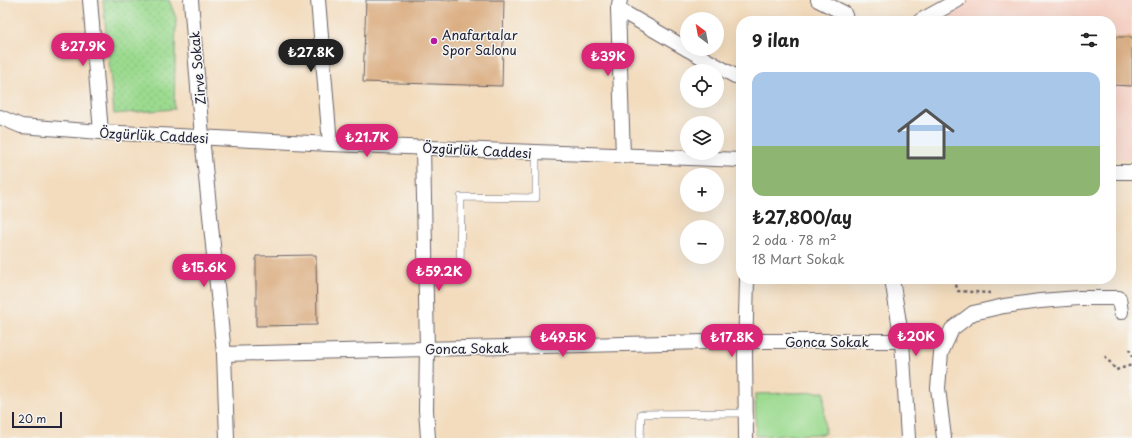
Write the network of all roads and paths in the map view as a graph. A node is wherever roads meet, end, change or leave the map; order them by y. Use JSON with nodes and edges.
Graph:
{"nodes":[{"id":1,"x":90,"y":0,"type":"edge"},
{"id":2,"x":191,"y":0,"type":"edge"},
{"id":3,"x":318,"y":0,"type":"edge"},
{"id":4,"x":818,"y":0,"type":"edge"},
{"id":5,"x":958,"y":0,"type":"edge"},
{"id":6,"x":619,"y":5,"type":"edge"},
{"id":7,"x":845,"y":16,"type":"edge"},
{"id":8,"x":929,"y":16,"type":"edge"},
{"id":9,"x":680,"y":44,"type":"edge"},
{"id":10,"x":699,"y":56,"type":"edge"},
{"id":11,"x":736,"y":76,"type":"edge"},
{"id":12,"x":0,"y":117,"type":"edge"},
{"id":13,"x":101,"y":132,"type":"junction"},
{"id":14,"x":202,"y":137,"type":"junction"},
{"id":15,"x":330,"y":144,"type":"junction"},
{"id":16,"x":423,"y":147,"type":"junction"},
{"id":17,"x":536,"y":152,"type":"junction"},
{"id":18,"x":623,"y":156,"type":"junction"},
{"id":19,"x":736,"y":160,"type":"edge"},
{"id":20,"x":1116,"y":172,"type":"edge"},
{"id":21,"x":1132,"y":172,"type":"edge"},
{"id":22,"x":460,"y":273,"type":"dead end"},
{"id":23,"x":747,"y":284,"type":"edge"},
{"id":24,"x":893,"y":284,"type":"edge"},
{"id":25,"x":1121,"y":312,"type":"dead end"},
{"id":26,"x":745,"y":341,"type":"junction"},
{"id":27,"x":902,"y":341,"type":"junction"},
{"id":28,"x":427,"y":349,"type":"junction"},
{"id":29,"x":1130,"y":349,"type":"dead end"},
{"id":30,"x":224,"y":354,"type":"junction"},
{"id":31,"x":1105,"y":356,"type":"dead end"},
{"id":32,"x":1132,"y":358,"type":"edge"},
{"id":33,"x":1132,"y":365,"type":"edge"},
{"id":34,"x":746,"y":413,"type":"junction"},
{"id":35,"x":227,"y":438,"type":"edge"},
{"id":36,"x":428,"y":438,"type":"edge"},
{"id":37,"x":640,"y":438,"type":"edge"},
{"id":38,"x":746,"y":438,"type":"edge"},
{"id":39,"x":908,"y":438,"type":"edge"},
{"id":40,"x":944,"y":438,"type":"edge"}],
"edges":[{"from":1,"to":13,"type":"street"},
{"from":2,"to":14,"type":"street","name":"Zirve Sokak"},
{"from":3,"to":15,"type":"street"},
{"from":4,"to":7,"type":"street"},
{"from":5,"to":8,"type":"street"},
{"from":6,"to":9,"type":"street"},
{"from":6,"to":18,"type":"street"},
{"from":10,"to":11,"type":"street"},
{"from":12,"to":13,"type":"street","name":"Özgürlük Caddesi"},
{"from":13,"to":14,"type":"street","name":"Özgürlük Caddesi"},
{"from":14,"to":15,"type":"street","name":"Özgürlük Caddesi"},
{"from":14,"to":30,"type":"street","name":"Zirve Sokak"},
{"from":15,"to":16,"type":"street","name":"Özgürlük Caddesi"},
{"from":16,"to":17,"type":"street","name":"Özgürlük Caddesi"},
{"from":16,"to":28,"type":"street"},
{"from":17,"to":18,"type":"street","name":"Özgürlük Caddesi"},
{"from":17,"to":22,"type":"lane"},
{"from":18,"to":19,"type":"street","name":"Özgürlük Caddesi"},
{"from":20,"to":21,"type":"street"},
{"from":23,"to":26,"type":"street"},
{"from":24,"to":27,"type":"street"},
{"from":25,"to":40,"type":"street"},
{"from":26,"to":27,"type":"street","name":"Gonca Sokak"},
{"from":26,"to":28,"type":"street","name":"Gonca Sokak"},
{"from":26,"to":34,"type":"street"},
{"from":27,"to":39,"type":"street"},
{"from":28,"to":30,"type":"street","name":"Gonca Sokak"},
{"from":28,"to":36,"type":"street"},
{"from":29,"to":32,"type":"path"},
{"from":30,"to":35,"type":"street","name":"Zirve Sokak"},
{"from":31,"to":33,"type":"path"},
{"from":34,"to":37,"type":"lane"},
{"from":34,"to":38,"type":"street"}]}
